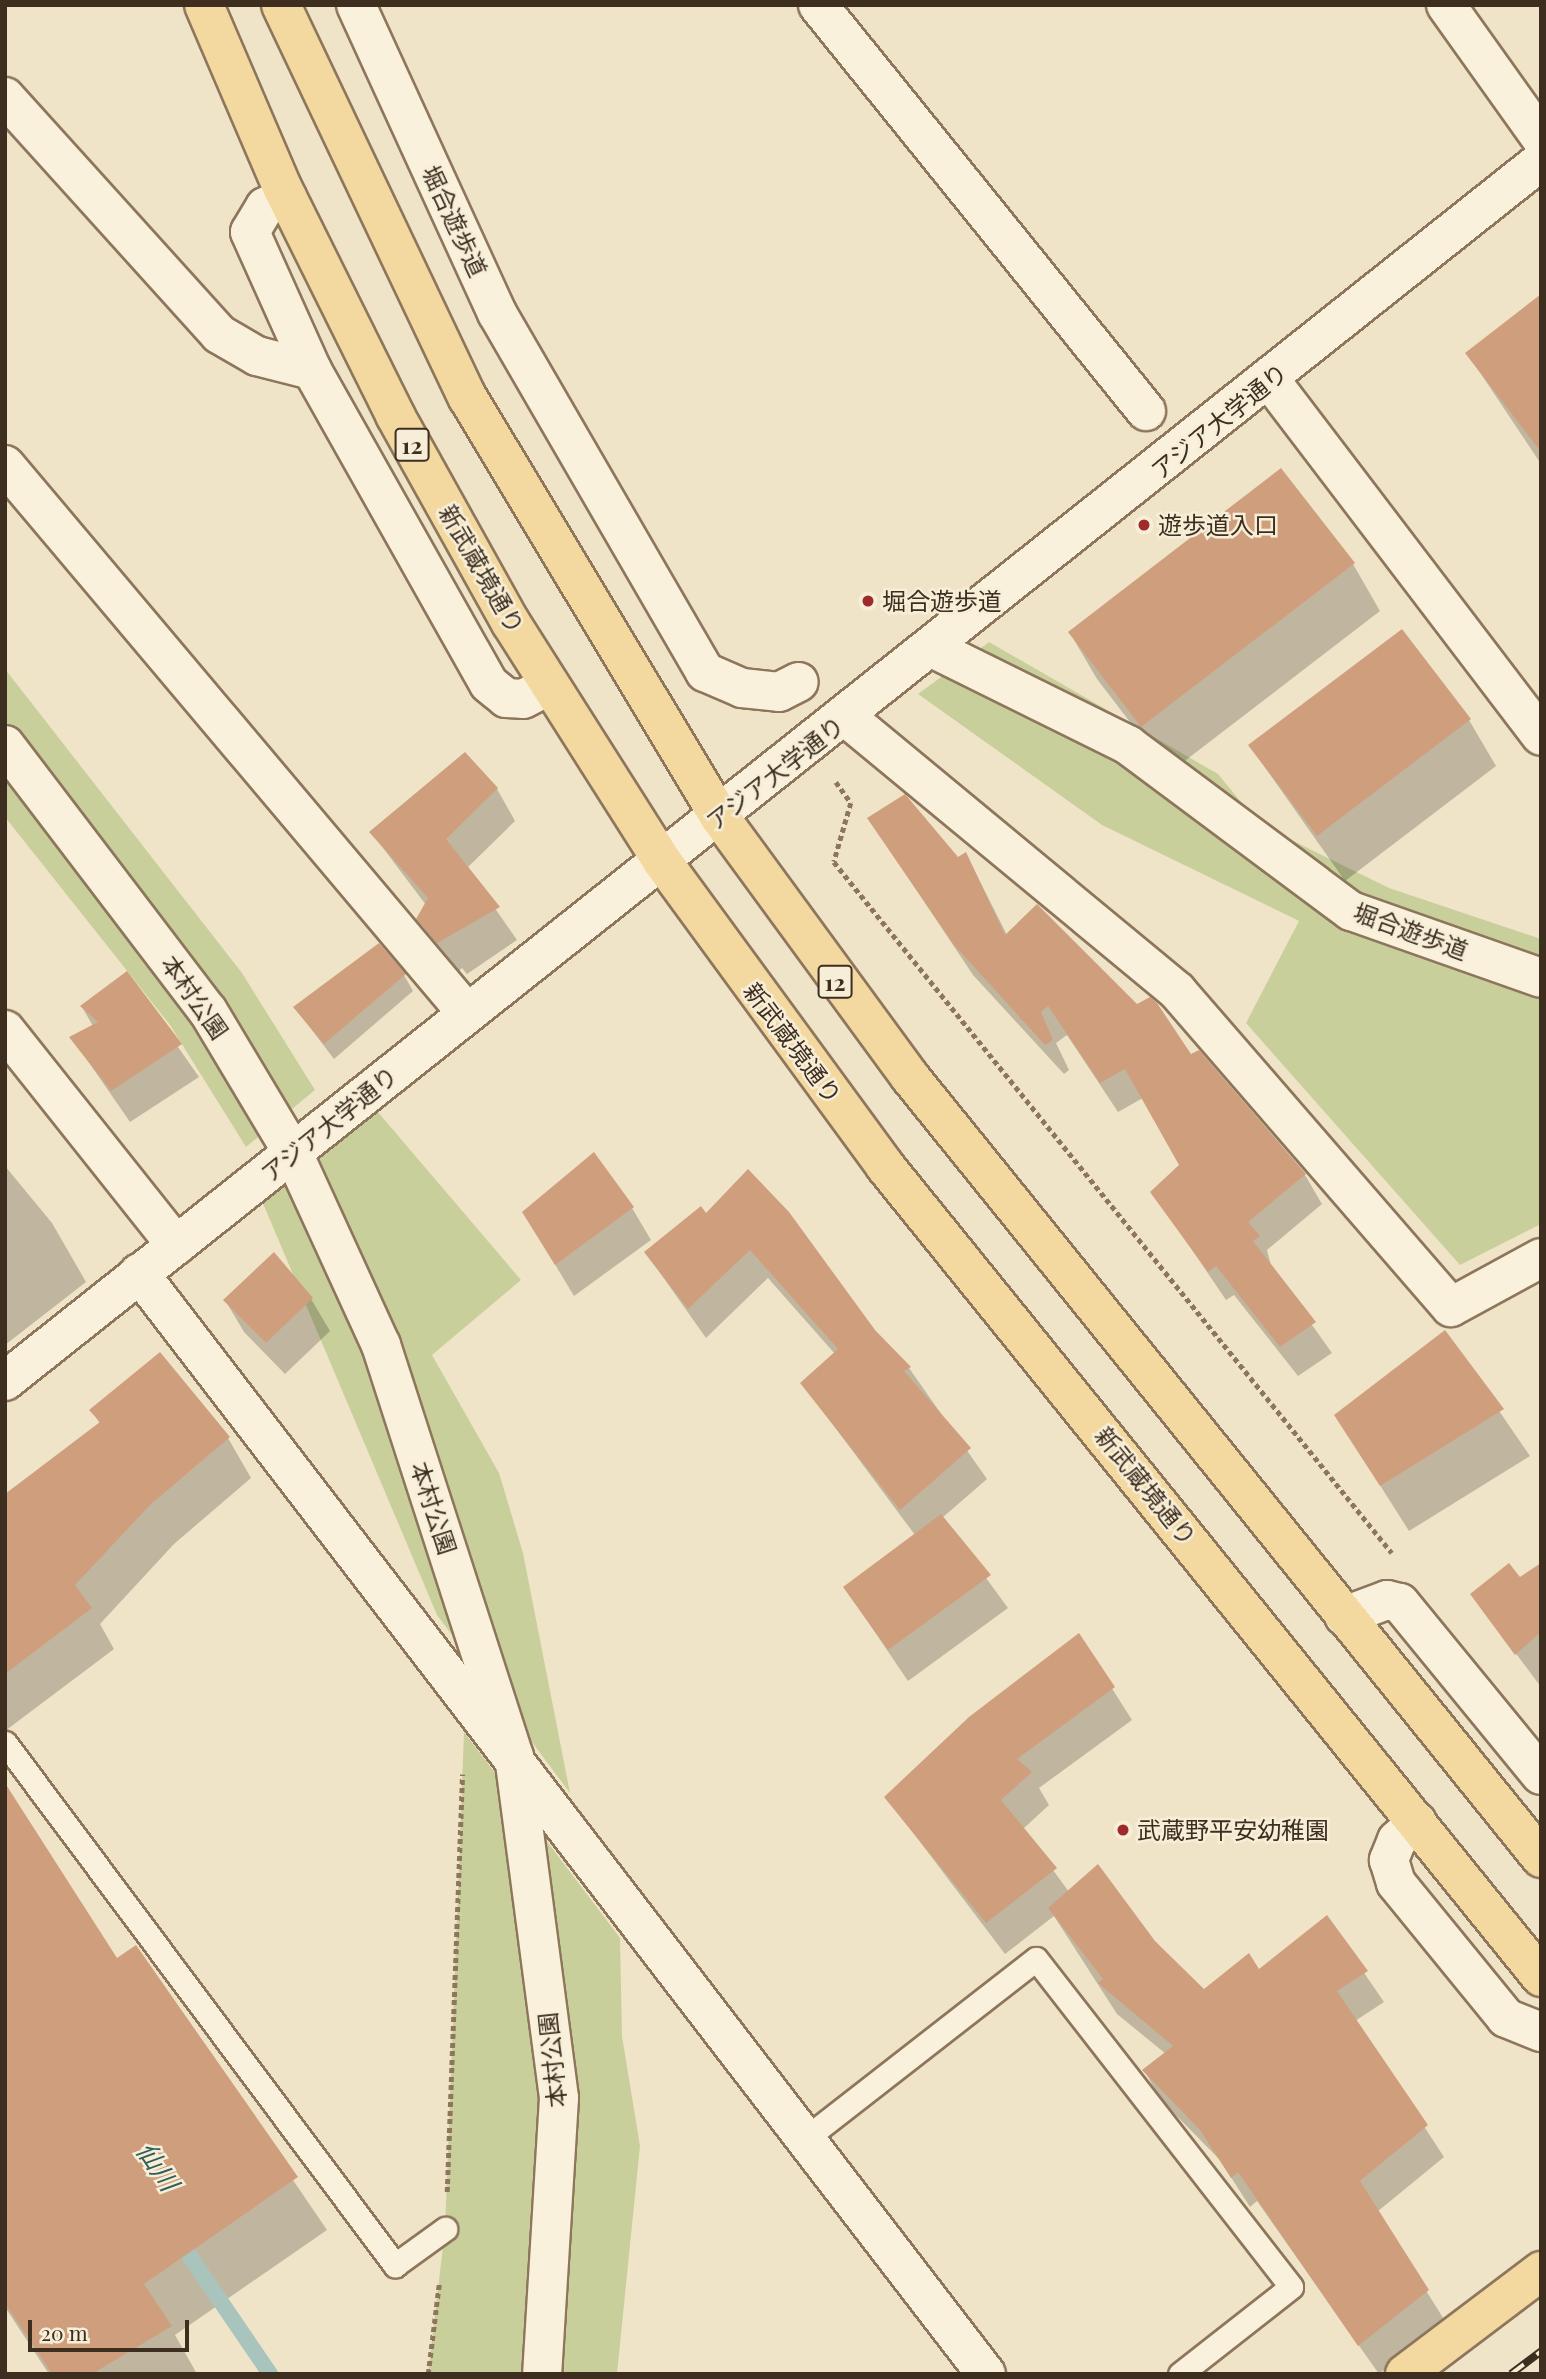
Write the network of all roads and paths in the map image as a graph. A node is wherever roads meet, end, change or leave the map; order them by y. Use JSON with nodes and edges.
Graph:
{"nodes":[{"id":1,"x":204,"y":5,"type":"edge"},
{"id":2,"x":281,"y":5,"type":"edge"},
{"id":3,"x":356,"y":5,"type":"edge"},
{"id":4,"x":818,"y":5,"type":"edge"},
{"id":5,"x":1446,"y":5,"type":"edge"},
{"id":6,"x":5,"y":97,"type":"edge"},
{"id":7,"x":1541,"y":138,"type":"edge"},
{"id":8,"x":1541,"y":161,"type":"edge"},
{"id":9,"x":287,"y":197,"type":"junction"},
{"id":10,"x":312,"y":370,"type":"junction"},
{"id":11,"x":1269,"y":380,"type":"junction"},
{"id":12,"x":1146,"y":411,"type":"dead end"},
{"id":13,"x":5,"y":465,"type":"edge"},
{"id":14,"x":932,"y":648,"type":"junction"},
{"id":15,"x":799,"y":682,"type":"dead end"},
{"id":16,"x":550,"y":685,"type":"junction"},
{"id":17,"x":846,"y":718,"type":"junction"},
{"id":18,"x":1541,"y":736,"type":"edge"},
{"id":19,"x":5,"y":745,"type":"edge"},
{"id":20,"x":809,"y":745,"type":"junction"},
{"id":21,"x":719,"y":816,"type":"junction"},
{"id":22,"x":662,"y":861,"type":"junction"},
{"id":23,"x":1541,"y":978,"type":"edge"},
{"id":24,"x":467,"y":1013,"type":"junction"},
{"id":25,"x":5,"y":1030,"type":"edge"},
{"id":26,"x":293,"y":1153,"type":"junction"},
{"id":27,"x":176,"y":1245,"type":"junction"},
{"id":28,"x":1541,"y":1258,"type":"edge"},
{"id":29,"x":139,"y":1273,"type":"junction"},
{"id":30,"x":5,"y":1381,"type":"edge"},
{"id":31,"x":1401,"y":1564,"type":"dead end"},
{"id":32,"x":1344,"y":1616,"type":"junction"},
{"id":33,"x":5,"y":1743,"type":"edge"},
{"id":34,"x":514,"y":1756,"type":"junction"},
{"id":35,"x":463,"y":1760,"type":"dead end"},
{"id":36,"x":1541,"y":1774,"type":"edge"},
{"id":37,"x":1417,"y":1822,"type":"junction"},
{"id":38,"x":1541,"y":1858,"type":"edge"},
{"id":39,"x":1541,"y":1977,"type":"edge"},
{"id":40,"x":1541,"y":2032,"type":"edge"},
{"id":41,"x":806,"y":2138,"type":"junction"},
{"id":42,"x":445,"y":2229,"type":"junction"},
{"id":43,"x":1541,"y":2271,"type":"edge"},
{"id":44,"x":428,"y":2374,"type":"edge"},
{"id":45,"x":542,"y":2374,"type":"edge"},
{"id":46,"x":986,"y":2374,"type":"edge"},
{"id":47,"x":1180,"y":2374,"type":"edge"},
{"id":48,"x":1405,"y":2374,"type":"edge"}],
"edges":[{"from":1,"to":9,"type":"main road","name":"新武蔵境通り","number":"12"},
{"from":2,"to":21,"type":"main road","number":"12"},
{"from":3,"to":15,"type":"street","name":"堀合遊歩道"},
{"from":4,"to":12,"type":"street"},
{"from":5,"to":7,"type":"street"},
{"from":6,"to":10,"type":"street"},
{"from":8,"to":11,"type":"street","name":"アジア大学通り"},
{"from":9,"to":10,"type":"street"},
{"from":9,"to":16,"type":"main road","name":"新武蔵境通り","number":"12"},
{"from":10,"to":16,"type":"street"},
{"from":11,"to":14,"type":"street","name":"アジア大学通り"},
{"from":11,"to":18,"type":"street"},
{"from":13,"to":24,"type":"street"},
{"from":14,"to":17,"type":"street","name":"アジア大学通り"},
{"from":14,"to":23,"type":"street","name":"堀合遊歩道"},
{"from":16,"to":22,"type":"main road","name":"新武蔵境通り","number":"12"},
{"from":17,"to":20,"type":"street","name":"アジア大学通り"},
{"from":17,"to":28,"type":"street"},
{"from":19,"to":26,"type":"street","name":"本村公園"},
{"from":20,"to":21,"type":"street","name":"アジア大学通り"},
{"from":20,"to":31,"type":"path"},
{"from":21,"to":22,"type":"street","name":"アジア大学通り"},
{"from":21,"to":32,"type":"main road","number":"12"},
{"from":22,"to":24,"type":"street","name":"アジア大学通り"},
{"from":22,"to":37,"type":"main road","name":"新武蔵境通り","number":"12"},
{"from":24,"to":26,"type":"street","name":"アジア大学通り"},
{"from":25,"to":27,"type":"street"},
{"from":26,"to":27,"type":"street","name":"アジア大学通り"},
{"from":26,"to":34,"type":"street","name":"本村公園"},
{"from":27,"to":29,"type":"street","name":"アジア大学通り"},
{"from":29,"to":30,"type":"street","name":"アジア大学通り"},
{"from":29,"to":34,"type":"street"},
{"from":32,"to":36,"type":"street"},
{"from":32,"to":38,"type":"main road","number":"12"},
{"from":33,"to":42,"type":"lane"},
{"from":34,"to":41,"type":"street"},
{"from":34,"to":45,"type":"street","name":"本村公園"},
{"from":35,"to":42,"type":"path"},
{"from":37,"to":39,"type":"main road","name":"新武蔵境通り","number":"12"},
{"from":37,"to":40,"type":"street"},
{"from":41,"to":46,"type":"street"},
{"from":41,"to":47,"type":"lane"},
{"from":42,"to":44,"type":"path"},
{"from":43,"to":48,"type":"main road"}]}
